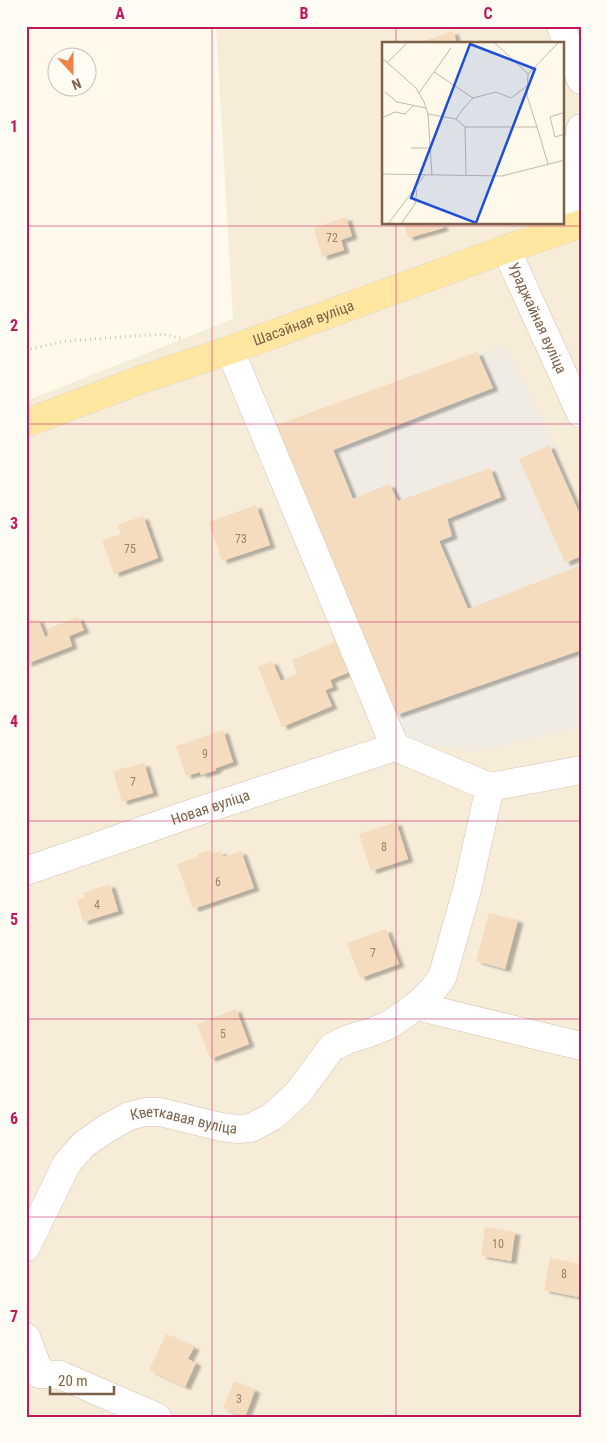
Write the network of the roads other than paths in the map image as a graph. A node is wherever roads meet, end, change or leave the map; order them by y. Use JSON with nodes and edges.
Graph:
{"nodes":[{"id":1,"x":561,"y":26,"type":"edge"},
{"id":2,"x":581,"y":80,"type":"edge"},
{"id":3,"x":581,"y":128,"type":"edge"},
{"id":4,"x":572,"y":227,"type":"edge"},
{"id":5,"x":506,"y":249,"type":"junction"},
{"id":6,"x":230,"y":350,"type":"junction"},
{"id":7,"x":581,"y":414,"type":"edge"},
{"id":8,"x":26,"y":423,"type":"edge"},
{"id":9,"x":395,"y":747,"type":"junction"},
{"id":10,"x":581,"y":770,"type":"edge"},
{"id":11,"x":490,"y":788,"type":"junction"},
{"id":12,"x":26,"y":871,"type":"edge"},
{"id":13,"x":416,"y":1006,"type":"junction"},
{"id":14,"x":581,"y":1046,"type":"edge"},
{"id":15,"x":26,"y":1247,"type":"edge"},
{"id":16,"x":26,"y":1337,"type":"edge"},
{"id":17,"x":33,"y":1380,"type":"edge"},
{"id":18,"x":158,"y":1417,"type":"edge"}],
"edges":[{"from":1,"to":2,"type":"street"},
{"from":3,"to":4,"type":"street"},
{"from":4,"to":5,"type":"main road","name":"Шасэйная вуліца"},
{"from":5,"to":6,"type":"main road","name":"Шасэйная вуліца"},
{"from":5,"to":7,"type":"street","name":"Ураджайная вуліца"},
{"from":6,"to":8,"type":"main road","name":"Шасэйная вуліца"},
{"from":6,"to":9,"type":"street"},
{"from":9,"to":11,"type":"street"},
{"from":9,"to":12,"type":"street","name":"Новая вуліца"},
{"from":10,"to":11,"type":"street"},
{"from":11,"to":13,"type":"street","name":"Кветкавая вуліца"},
{"from":13,"to":14,"type":"street"},
{"from":13,"to":15,"type":"street","name":"Кветкавая вуліца"},
{"from":16,"to":17,"type":"street"},
{"from":17,"to":18,"type":"street"}]}
